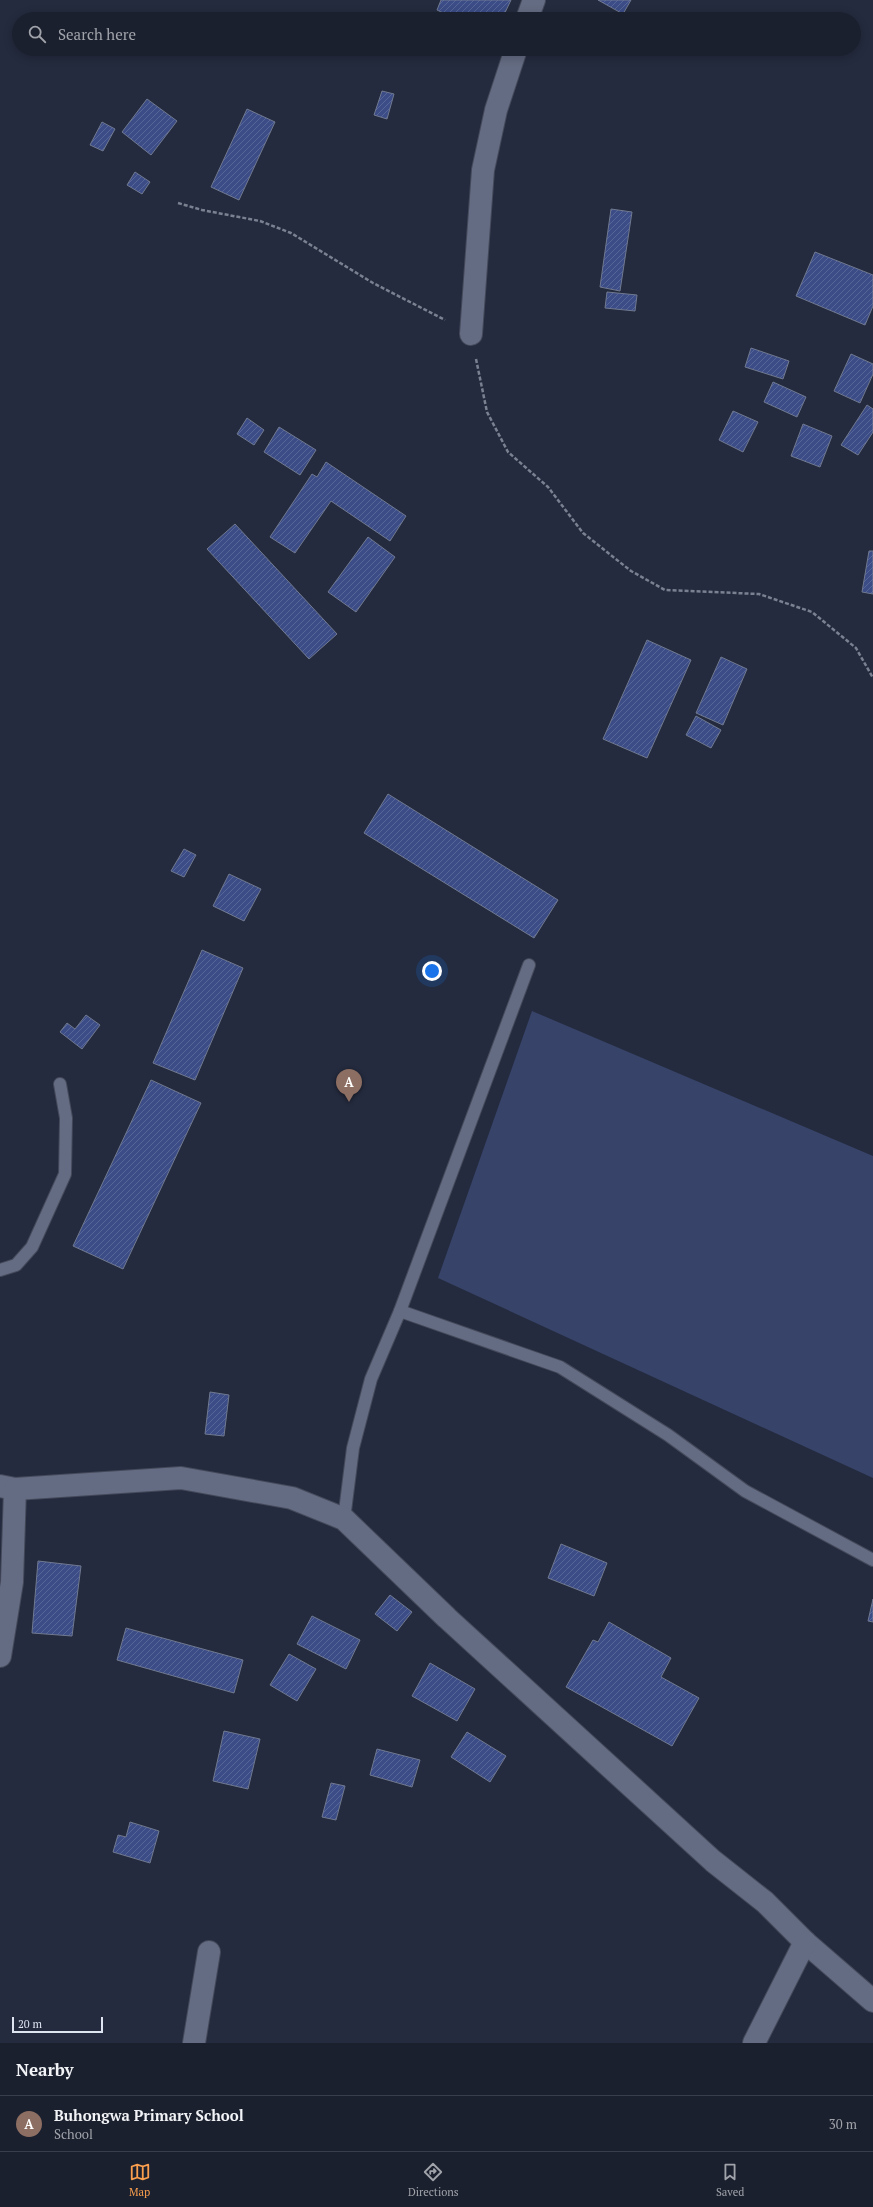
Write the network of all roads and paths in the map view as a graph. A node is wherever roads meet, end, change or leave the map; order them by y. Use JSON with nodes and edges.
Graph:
{"nodes":[{"id":1,"x":534,"y":0,"type":"edge"},
{"id":2,"x":530,"y":12,"type":"edge"},
{"id":3,"x":514,"y":56,"type":"edge"},
{"id":4,"x":178,"y":203,"type":"dead end"},
{"id":5,"x":471,"y":334,"type":"junction"},
{"id":6,"x":873,"y":678,"type":"edge"},
{"id":7,"x":528,"y":965,"type":"dead end"},
{"id":8,"x":60,"y":1084,"type":"dead end"},
{"id":9,"x":0,"y":1270,"type":"edge"},
{"id":10,"x":400,"y":1311,"type":"junction"},
{"id":11,"x":7,"y":1488,"type":"edge"},
{"id":12,"x":344,"y":1519,"type":"junction"},
{"id":13,"x":873,"y":1560,"type":"edge"},
{"id":14,"x":0,"y":1656,"type":"edge"},
{"id":15,"x":805,"y":1942,"type":"junction"},
{"id":16,"x":209,"y":1952,"type":"dead end"},
{"id":17,"x":873,"y":2001,"type":"edge"},
{"id":18,"x":194,"y":2043,"type":"edge"},
{"id":19,"x":754,"y":2043,"type":"edge"}],
"edges":[{"from":1,"to":2,"type":"street"},
{"from":3,"to":5,"type":"street"},
{"from":4,"to":5,"type":"path"},
{"from":5,"to":6,"type":"path"},
{"from":7,"to":10,"type":"lane"},
{"from":8,"to":9,"type":"lane"},
{"from":10,"to":12,"type":"lane"},
{"from":10,"to":13,"type":"lane"},
{"from":11,"to":12,"type":"street"},
{"from":11,"to":14,"type":"street"},
{"from":12,"to":15,"type":"street"},
{"from":15,"to":17,"type":"street"},
{"from":15,"to":19,"type":"street"},
{"from":16,"to":18,"type":"street"}]}
